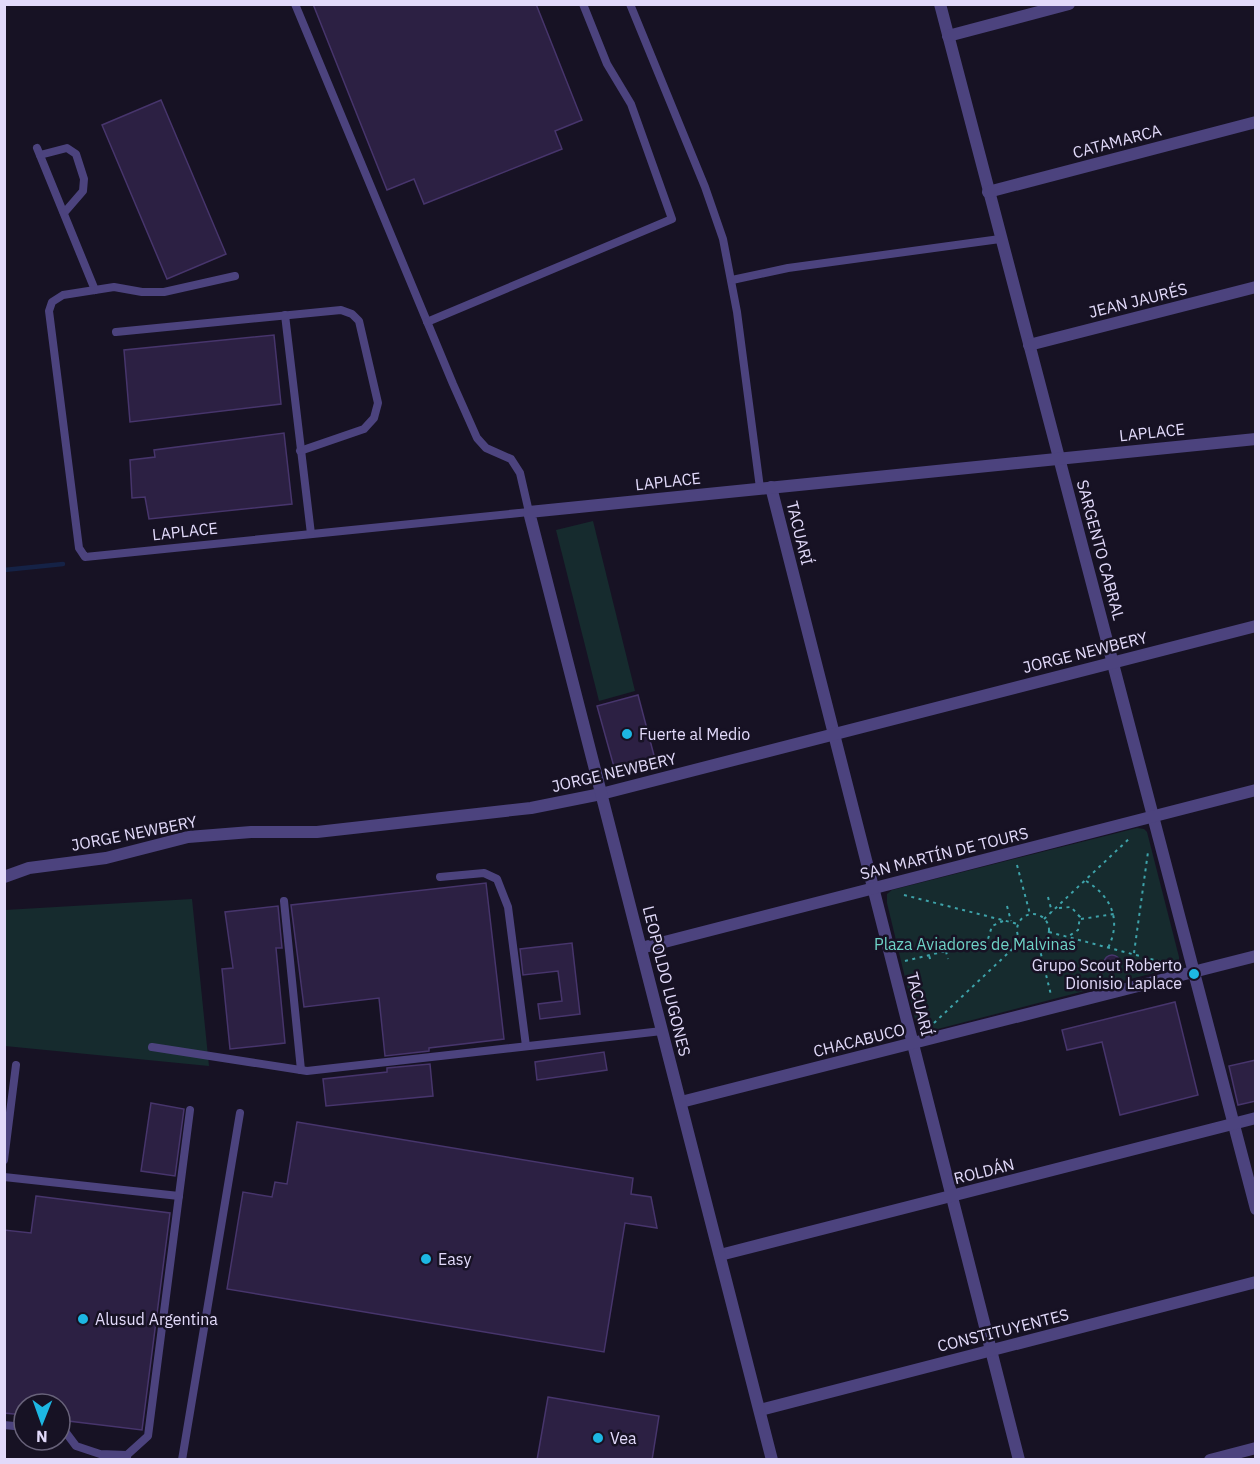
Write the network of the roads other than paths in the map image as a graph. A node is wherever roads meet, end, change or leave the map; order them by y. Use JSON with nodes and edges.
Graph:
{"nodes":[{"id":1,"x":295,"y":4,"type":"edge"},
{"id":2,"x":583,"y":4,"type":"edge"},
{"id":3,"x":630,"y":4,"type":"edge"},
{"id":4,"x":940,"y":4,"type":"edge"},
{"id":5,"x":1069,"y":4,"type":"edge"},
{"id":6,"x":948,"y":36,"type":"junction"},
{"id":7,"x":1256,"y":122,"type":"edge"},
{"id":8,"x":988,"y":192,"type":"junction"},
{"id":9,"x":64,"y":213,"type":"junction"},
{"id":10,"x":1000,"y":239,"type":"junction"},
{"id":11,"x":235,"y":276,"type":"dead end"},
{"id":12,"x":732,"y":280,"type":"junction"},
{"id":13,"x":1256,"y":287,"type":"edge"},
{"id":14,"x":95,"y":290,"type":"junction"},
{"id":15,"x":285,"y":315,"type":"junction"},
{"id":16,"x":427,"y":322,"type":"junction"},
{"id":17,"x":116,"y":332,"type":"dead end"},
{"id":18,"x":1029,"y":345,"type":"junction"},
{"id":19,"x":1256,"y":439,"type":"edge"},
{"id":20,"x":300,"y":451,"type":"junction"},
{"id":21,"x":1060,"y":458,"type":"junction"},
{"id":22,"x":766,"y":488,"type":"junction"},
{"id":23,"x":529,"y":512,"type":"junction"},
{"id":24,"x":311,"y":534,"type":"junction"},
{"id":25,"x":1256,"y":626,"type":"edge"},
{"id":26,"x":1113,"y":662,"type":"junction"},
{"id":27,"x":834,"y":734,"type":"junction"},
{"id":28,"x":1256,"y":790,"type":"edge"},
{"id":29,"x":602,"y":794,"type":"junction"},
{"id":30,"x":1153,"y":816,"type":"junction"},
{"id":31,"x":4,"y":877,"type":"edge"},
{"id":32,"x":440,"y":877,"type":"dead end"},
{"id":33,"x":874,"y":888,"type":"junction"},
{"id":34,"x":284,"y":901,"type":"dead end"},
{"id":35,"x":641,"y":948,"type":"junction"},
{"id":36,"x":1256,"y":956,"type":"edge"},
{"id":37,"x":1193,"y":971,"type":"junction"},
{"id":38,"x":662,"y":1031,"type":"junction"},
{"id":39,"x":913,"y":1043,"type":"junction"},
{"id":40,"x":526,"y":1046,"type":"junction"},
{"id":41,"x":152,"y":1047,"type":"dead end"},
{"id":42,"x":16,"y":1065,"type":"dead end"},
{"id":43,"x":301,"y":1070,"type":"junction"},
{"id":44,"x":681,"y":1102,"type":"junction"},
{"id":45,"x":190,"y":1110,"type":"dead end"},
{"id":46,"x":240,"y":1113,"type":"dead end"},
{"id":47,"x":1256,"y":1118,"type":"edge"},
{"id":48,"x":1233,"y":1124,"type":"junction"},
{"id":49,"x":4,"y":1160,"type":"edge"},
{"id":50,"x":4,"y":1177,"type":"edge"},
{"id":51,"x":952,"y":1196,"type":"junction"},
{"id":52,"x":179,"y":1197,"type":"junction"},
{"id":53,"x":1256,"y":1209,"type":"edge"},
{"id":54,"x":720,"y":1255,"type":"junction"},
{"id":55,"x":1256,"y":1282,"type":"edge"},
{"id":56,"x":991,"y":1350,"type":"junction"},
{"id":57,"x":760,"y":1410,"type":"junction"},
{"id":58,"x":72,"y":1441,"type":"edge"},
{"id":59,"x":1256,"y":1448,"type":"edge"},
{"id":60,"x":127,"y":1457,"type":"edge"},
{"id":61,"x":182,"y":1460,"type":"edge"},
{"id":62,"x":772,"y":1460,"type":"edge"},
{"id":63,"x":1019,"y":1460,"type":"edge"},
{"id":64,"x":1210,"y":1460,"type":"edge"}],
"edges":[{"from":1,"to":16,"type":"lane"},
{"from":2,"to":16,"type":"lane"},
{"from":3,"to":12,"type":"lane"},
{"from":4,"to":6,"type":"street","name":"SARGENTO CABRAL"},
{"from":5,"to":6,"type":"street"},
{"from":6,"to":8,"type":"street","name":"SARGENTO CABRAL"},
{"from":7,"to":8,"type":"street","name":"CATAMARCA"},
{"from":8,"to":10,"type":"street","name":"SARGENTO CABRAL"},
{"from":9,"to":9,"type":"lane"},
{"from":9,"to":14,"type":"lane"},
{"from":10,"to":12,"type":"lane"},
{"from":10,"to":18,"type":"street","name":"SARGENTO CABRAL"},
{"from":11,"to":14,"type":"lane"},
{"from":12,"to":22,"type":"lane"},
{"from":13,"to":18,"type":"street","name":"JEAN JAURÉS"},
{"from":14,"to":24,"type":"lane","name":"LAPLACE"},
{"from":15,"to":17,"type":"lane"},
{"from":15,"to":20,"type":"lane"},
{"from":15,"to":20,"type":"lane"},
{"from":16,"to":23,"type":"lane"},
{"from":18,"to":21,"type":"street","name":"SARGENTO CABRAL"},
{"from":19,"to":21,"type":"street","name":"LAPLACE"},
{"from":20,"to":24,"type":"lane"},
{"from":21,"to":22,"type":"street","name":"LAPLACE"},
{"from":21,"to":26,"type":"street","name":"SARGENTO CABRAL"},
{"from":22,"to":23,"type":"street","name":"LAPLACE"},
{"from":22,"to":27,"type":"street","name":"TACUARÍ"},
{"from":23,"to":24,"type":"lane","name":"LAPLACE"},
{"from":23,"to":29,"type":"street","name":"LEOPOLDO LUGONES"},
{"from":25,"to":26,"type":"street","name":"JORGE NEWBERY"},
{"from":26,"to":27,"type":"street","name":"JORGE NEWBERY"},
{"from":26,"to":30,"type":"street","name":"SARGENTO CABRAL"},
{"from":27,"to":29,"type":"street","name":"JORGE NEWBERY"},
{"from":27,"to":33,"type":"street","name":"TACUARÍ"},
{"from":28,"to":30,"type":"street","name":"SAN MARTÍN DE TOURS"},
{"from":29,"to":31,"type":"street","name":"JORGE NEWBERY"},
{"from":29,"to":35,"type":"street","name":"LEOPOLDO LUGONES"},
{"from":30,"to":33,"type":"street","name":"SAN MARTÍN DE TOURS"},
{"from":30,"to":37,"type":"street","name":"SARGENTO CABRAL"},
{"from":32,"to":40,"type":"lane"},
{"from":33,"to":35,"type":"street","name":"SAN MARTÍN DE TOURS"},
{"from":33,"to":39,"type":"street","name":"TACUARÍ"},
{"from":34,"to":43,"type":"lane"},
{"from":35,"to":38,"type":"street","name":"LEOPOLDO LUGONES"},
{"from":36,"to":37,"type":"street","name":"CHACABUCO"},
{"from":37,"to":39,"type":"street","name":"CHACABUCO"},
{"from":37,"to":48,"type":"street","name":"SARGENTO CABRAL"},
{"from":38,"to":40,"type":"lane"},
{"from":38,"to":44,"type":"street","name":"LEOPOLDO LUGONES"},
{"from":39,"to":44,"type":"street","name":"CHACABUCO"},
{"from":39,"to":51,"type":"street","name":"TACUARÍ"},
{"from":40,"to":43,"type":"lane"},
{"from":41,"to":43,"type":"lane"},
{"from":42,"to":49,"type":"lane"},
{"from":44,"to":54,"type":"street","name":"LEOPOLDO LUGONES"},
{"from":45,"to":52,"type":"lane"},
{"from":46,"to":61,"type":"lane"},
{"from":47,"to":48,"type":"street","name":"ROLDÁN"},
{"from":48,"to":51,"type":"street","name":"ROLDÁN"},
{"from":48,"to":53,"type":"street","name":"SARGENTO CABRAL"},
{"from":50,"to":52,"type":"lane"},
{"from":51,"to":54,"type":"street","name":"ROLDÁN"},
{"from":51,"to":56,"type":"street","name":"TACUARÍ"},
{"from":52,"to":60,"type":"lane"},
{"from":54,"to":57,"type":"street","name":"LEOPOLDO LUGONES"},
{"from":55,"to":56,"type":"street","name":"CONSTITUYENTES"},
{"from":56,"to":57,"type":"street","name":"CONSTITUYENTES"},
{"from":56,"to":63,"type":"street","name":"TACUARÍ"},
{"from":57,"to":62,"type":"street","name":"LEOPOLDO LUGONES"},
{"from":58,"to":60,"type":"lane"},
{"from":59,"to":64,"type":"street"}]}
